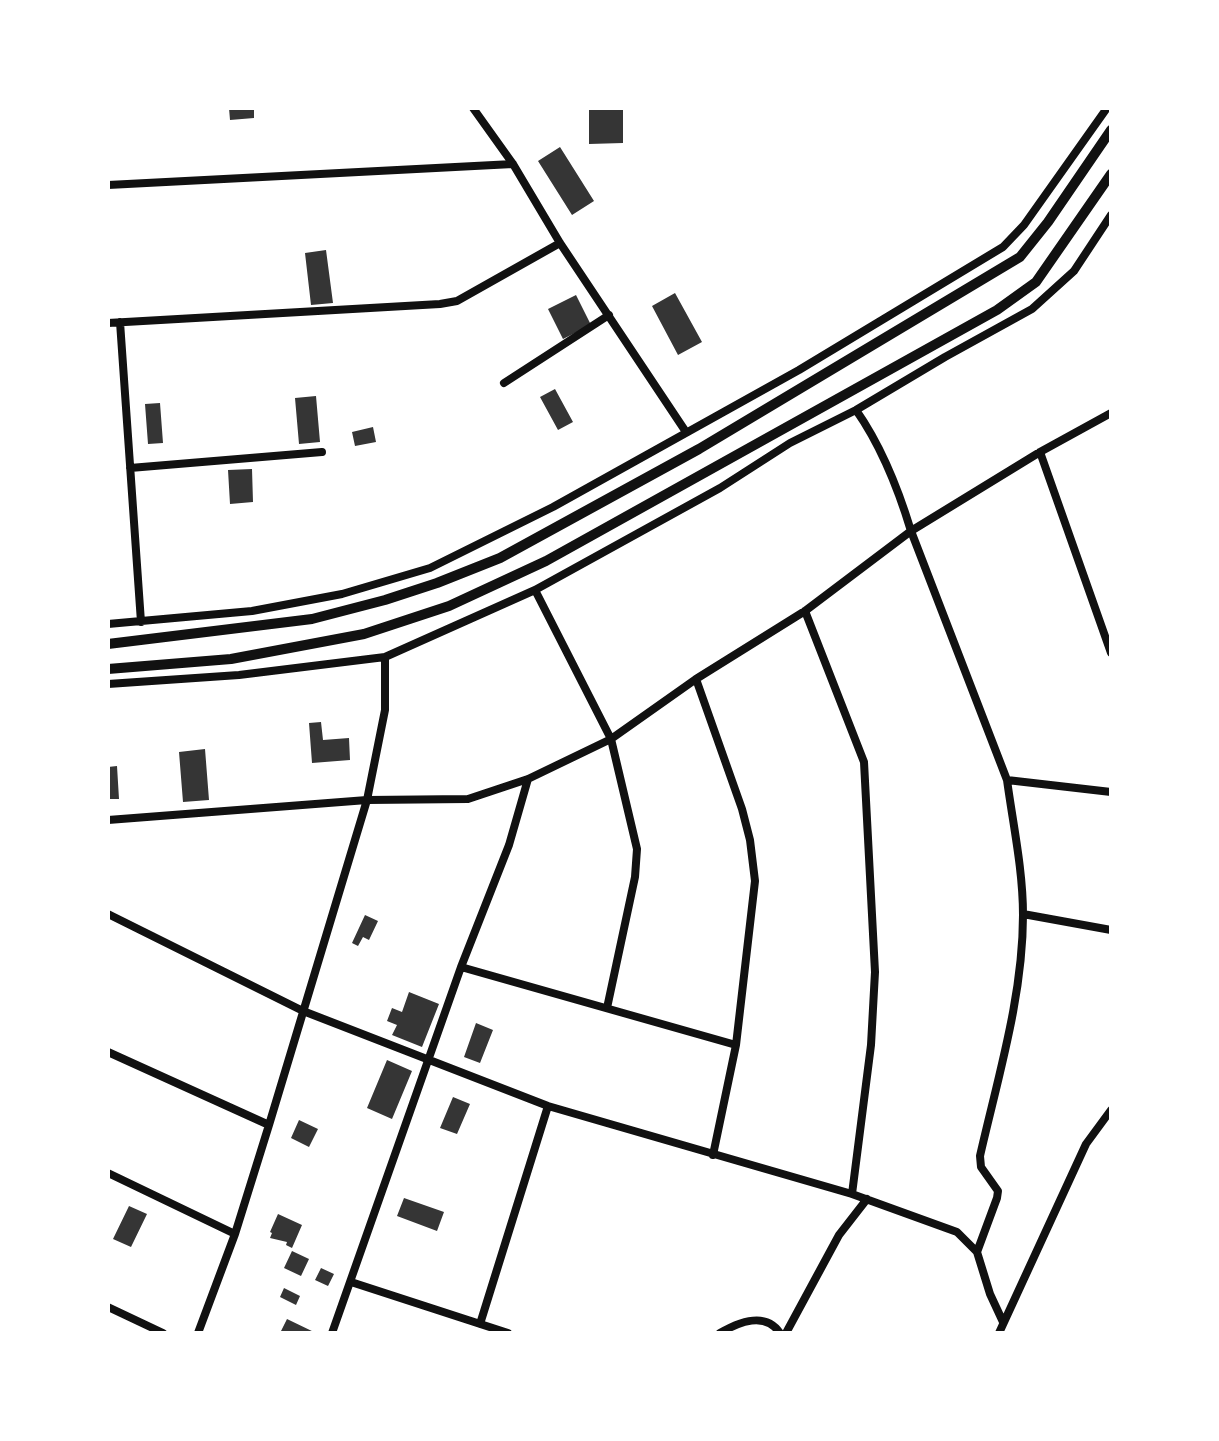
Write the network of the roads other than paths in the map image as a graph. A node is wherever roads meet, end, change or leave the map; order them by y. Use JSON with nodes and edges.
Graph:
{"nodes":[{"id":1,"x":473,"y":108,"type":"edge"},
{"id":2,"x":1107,"y":108,"type":"edge"},
{"id":3,"x":1111,"y":130,"type":"edge"},
{"id":4,"x":513,"y":164,"type":"junction"},
{"id":5,"x":1111,"y":174,"type":"edge"},
{"id":6,"x":108,"y":185,"type":"edge"},
{"id":7,"x":1111,"y":215,"type":"edge"},
{"id":8,"x":560,"y":243,"type":"junction"},
{"id":9,"x":609,"y":315,"type":"junction"},
{"id":10,"x":120,"y":322,"type":"junction"},
{"id":11,"x":108,"y":323,"type":"edge"},
{"id":12,"x":504,"y":383,"type":"dead end"},
{"id":13,"x":856,"y":410,"type":"junction"},
{"id":14,"x":1111,"y":413,"type":"edge"},
{"id":15,"x":686,"y":432,"type":"junction"},
{"id":16,"x":322,"y":452,"type":"dead end"},
{"id":17,"x":1040,"y":452,"type":"junction"},
{"id":18,"x":130,"y":468,"type":"junction"},
{"id":19,"x":911,"y":531,"type":"junction"},
{"id":20,"x":535,"y":590,"type":"junction"},
{"id":21,"x":805,"y":611,"type":"junction"},
{"id":22,"x":141,"y":622,"type":"junction"},
{"id":23,"x":108,"y":624,"type":"edge"},
{"id":24,"x":108,"y":644,"type":"edge"},
{"id":25,"x":1111,"y":653,"type":"edge"},
{"id":26,"x":385,"y":657,"type":"junction"},
{"id":27,"x":108,"y":669,"type":"edge"},
{"id":28,"x":696,"y":679,"type":"junction"},
{"id":29,"x":108,"y":684,"type":"edge"},
{"id":30,"x":611,"y":739,"type":"junction"},
{"id":31,"x":528,"y":779,"type":"junction"},
{"id":32,"x":1007,"y":780,"type":"junction"},
{"id":33,"x":1111,"y":792,"type":"edge"},
{"id":34,"x":367,"y":800,"type":"junction"},
{"id":35,"x":108,"y":820,"type":"edge"},
{"id":36,"x":108,"y":914,"type":"edge"},
{"id":37,"x":1023,"y":914,"type":"junction"},
{"id":38,"x":1111,"y":930,"type":"edge"},
{"id":39,"x":461,"y":967,"type":"junction"},
{"id":40,"x":607,"y":1008,"type":"junction"},
{"id":41,"x":303,"y":1011,"type":"junction"},
{"id":42,"x":736,"y":1045,"type":"junction"},
{"id":43,"x":108,"y":1052,"type":"edge"},
{"id":44,"x":428,"y":1061,"type":"junction"},
{"id":45,"x":548,"y":1106,"type":"junction"},
{"id":46,"x":1111,"y":1110,"type":"edge"},
{"id":47,"x":269,"y":1125,"type":"junction"},
{"id":48,"x":713,"y":1155,"type":"junction"},
{"id":49,"x":108,"y":1173,"type":"edge"},
{"id":50,"x":852,"y":1194,"type":"junction"},
{"id":51,"x":867,"y":1199,"type":"junction"},
{"id":52,"x":235,"y":1234,"type":"junction"},
{"id":53,"x":977,"y":1252,"type":"junction"},
{"id":54,"x":351,"y":1282,"type":"junction"},
{"id":55,"x":108,"y":1307,"type":"edge"},
{"id":56,"x":1003,"y":1322,"type":"junction"},
{"id":57,"x":480,"y":1324,"type":"junction"},
{"id":58,"x":163,"y":1333,"type":"edge"},
{"id":59,"x":198,"y":1333,"type":"edge"},
{"id":60,"x":332,"y":1333,"type":"edge"},
{"id":61,"x":508,"y":1333,"type":"edge"},
{"id":62,"x":720,"y":1333,"type":"edge"},
{"id":63,"x":783,"y":1333,"type":"edge"},
{"id":64,"x":999,"y":1333,"type":"edge"}],
"edges":[{"from":1,"to":4,"type":"street"},
{"from":2,"to":15,"type":"street"},
{"from":3,"to":24,"type":"street"},
{"from":4,"to":6,"type":"street"},
{"from":4,"to":8,"type":"street"},
{"from":5,"to":27,"type":"street"},
{"from":7,"to":13,"type":"street"},
{"from":8,"to":9,"type":"street"},
{"from":8,"to":10,"type":"street"},
{"from":9,"to":12,"type":"street"},
{"from":9,"to":15,"type":"street"},
{"from":10,"to":11,"type":"street"},
{"from":10,"to":18,"type":"street"},
{"from":13,"to":19,"type":"street"},
{"from":13,"to":20,"type":"street"},
{"from":14,"to":17,"type":"street"},
{"from":15,"to":22,"type":"street"},
{"from":16,"to":18,"type":"street"},
{"from":17,"to":19,"type":"street"},
{"from":17,"to":25,"type":"street"},
{"from":18,"to":22,"type":"street"},
{"from":19,"to":21,"type":"street"},
{"from":19,"to":32,"type":"street"},
{"from":20,"to":26,"type":"street"},
{"from":20,"to":30,"type":"street"},
{"from":21,"to":28,"type":"street"},
{"from":21,"to":50,"type":"street"},
{"from":22,"to":23,"type":"street"},
{"from":26,"to":29,"type":"street"},
{"from":26,"to":34,"type":"street"},
{"from":28,"to":30,"type":"street"},
{"from":28,"to":42,"type":"street"},
{"from":30,"to":31,"type":"street"},
{"from":30,"to":40,"type":"street"},
{"from":31,"to":34,"type":"street"},
{"from":31,"to":39,"type":"street"},
{"from":32,"to":33,"type":"street"},
{"from":32,"to":37,"type":"street"},
{"from":34,"to":35,"type":"street"},
{"from":34,"to":41,"type":"street"},
{"from":36,"to":41,"type":"street"},
{"from":37,"to":38,"type":"street"},
{"from":37,"to":53,"type":"street"},
{"from":39,"to":40,"type":"street"},
{"from":39,"to":44,"type":"street"},
{"from":40,"to":42,"type":"street"},
{"from":41,"to":44,"type":"street"},
{"from":41,"to":47,"type":"street"},
{"from":42,"to":48,"type":"street"},
{"from":43,"to":47,"type":"street"},
{"from":44,"to":45,"type":"street"},
{"from":44,"to":54,"type":"street"},
{"from":45,"to":48,"type":"street"},
{"from":45,"to":57,"type":"street"},
{"from":46,"to":56,"type":"street"},
{"from":47,"to":52,"type":"street"},
{"from":48,"to":50,"type":"street"},
{"from":49,"to":52,"type":"street"},
{"from":50,"to":51,"type":"street"},
{"from":51,"to":53,"type":"street"},
{"from":51,"to":63,"type":"street"},
{"from":52,"to":59,"type":"street"},
{"from":53,"to":56,"type":"street"},
{"from":54,"to":57,"type":"street"},
{"from":54,"to":60,"type":"street"},
{"from":55,"to":58,"type":"street"},
{"from":56,"to":64,"type":"street"},
{"from":57,"to":61,"type":"street"},
{"from":62,"to":63,"type":"street"}]}
